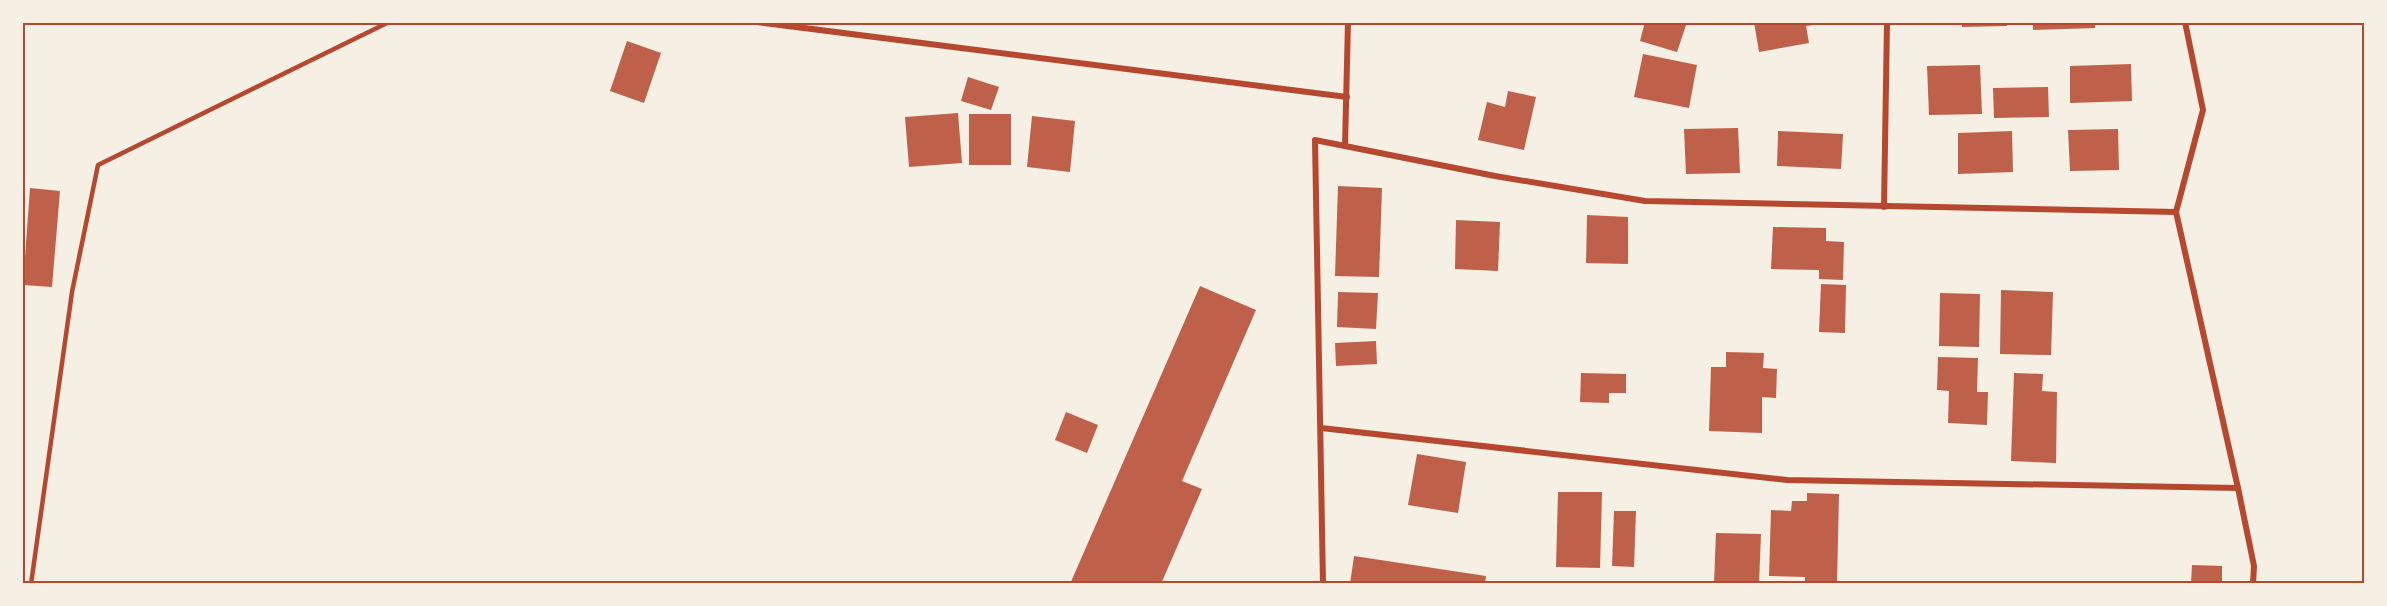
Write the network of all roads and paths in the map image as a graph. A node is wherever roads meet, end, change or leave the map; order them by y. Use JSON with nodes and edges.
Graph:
{"nodes":[{"id":1,"x":389,"y":22,"type":"edge"},
{"id":2,"x":757,"y":22,"type":"edge"},
{"id":3,"x":1348,"y":22,"type":"edge"},
{"id":4,"x":1887,"y":22,"type":"edge"},
{"id":5,"x":2185,"y":22,"type":"edge"},
{"id":6,"x":1347,"y":97,"type":"junction"},
{"id":7,"x":1345,"y":146,"type":"junction"},
{"id":8,"x":1884,"y":207,"type":"junction"},
{"id":9,"x":2176,"y":212,"type":"junction"},
{"id":10,"x":1321,"y":428,"type":"junction"},
{"id":11,"x":2238,"y":488,"type":"junction"},
{"id":12,"x":31,"y":584,"type":"edge"},
{"id":13,"x":1323,"y":584,"type":"edge"},
{"id":14,"x":2253,"y":584,"type":"edge"}],
"edges":[{"from":1,"to":12,"type":"lane"},
{"from":2,"to":6,"type":"street"},
{"from":3,"to":6,"type":"street"},
{"from":4,"to":8,"type":"street"},
{"from":5,"to":9,"type":"street"},
{"from":6,"to":7,"type":"street"},
{"from":7,"to":8,"type":"street"},
{"from":7,"to":10,"type":"street"},
{"from":8,"to":9,"type":"street"},
{"from":9,"to":11,"type":"street"},
{"from":10,"to":11,"type":"street"},
{"from":10,"to":13,"type":"street"},
{"from":11,"to":14,"type":"street"}]}
